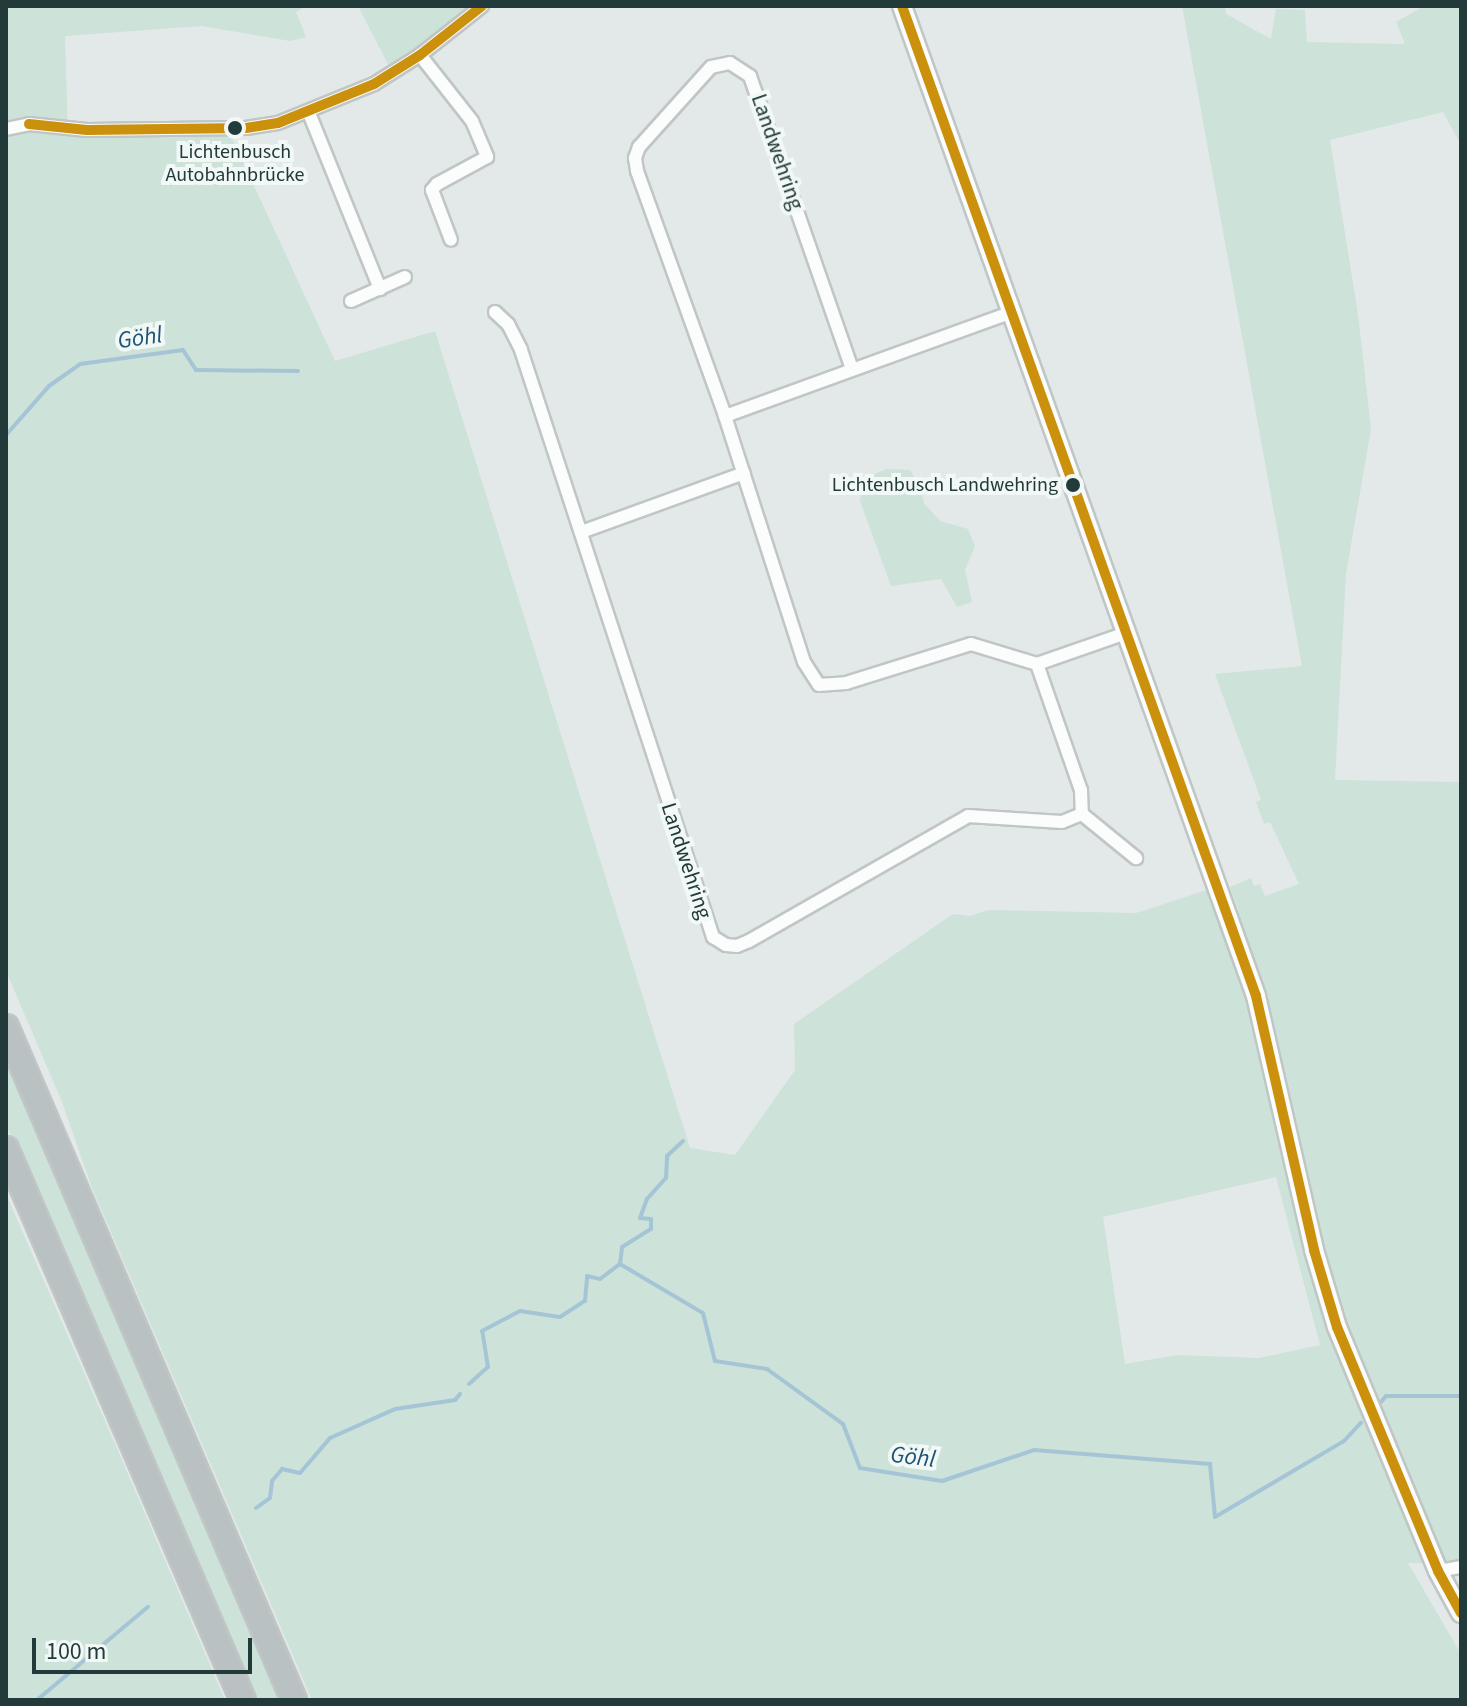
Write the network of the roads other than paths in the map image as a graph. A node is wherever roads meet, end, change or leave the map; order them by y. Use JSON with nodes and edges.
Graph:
{"nodes":[{"id":1,"x":482,"y":6,"type":"edge"},
{"id":2,"x":902,"y":6,"type":"edge"},
{"id":3,"x":420,"y":55,"type":"junction"},
{"id":4,"x":309,"y":113,"type":"junction"},
{"id":5,"x":6,"y":129,"type":"edge"},
{"id":6,"x":451,"y":240,"type":"dead end"},
{"id":7,"x":405,"y":277,"type":"dead end"},
{"id":8,"x":380,"y":289,"type":"junction"},
{"id":9,"x":351,"y":301,"type":"dead end"},
{"id":10,"x":495,"y":312,"type":"dead end"},
{"id":11,"x":1012,"y":312,"type":"junction"},
{"id":12,"x":852,"y":369,"type":"junction"},
{"id":13,"x":725,"y":416,"type":"junction"},
{"id":14,"x":744,"y":473,"type":"junction"},
{"id":15,"x":581,"y":532,"type":"junction"},
{"id":16,"x":1126,"y":633,"type":"junction"},
{"id":17,"x":1037,"y":664,"type":"junction"},
{"id":18,"x":1082,"y":814,"type":"junction"},
{"id":19,"x":1136,"y":858,"type":"dead end"},
{"id":20,"x":6,"y":1027,"type":"edge"},
{"id":21,"x":6,"y":1149,"type":"edge"},
{"id":22,"x":1461,"y":1567,"type":"edge"},
{"id":23,"x":1438,"y":1571,"type":"junction"},
{"id":24,"x":1461,"y":1613,"type":"edge"},
{"id":25,"x":243,"y":1700,"type":"edge"},
{"id":26,"x":294,"y":1700,"type":"edge"}],
"edges":[{"from":1,"to":3,"type":"street"},
{"from":2,"to":11,"type":"street"},
{"from":3,"to":4,"type":"street"},
{"from":3,"to":6,"type":"street"},
{"from":4,"to":5,"type":"street"},
{"from":4,"to":8,"type":"street"},
{"from":7,"to":8,"type":"street"},
{"from":8,"to":9,"type":"street"},
{"from":10,"to":15,"type":"street","name":"Landwehring"},
{"from":11,"to":12,"type":"street"},
{"from":11,"to":16,"type":"street"},
{"from":12,"to":13,"type":"street"},
{"from":12,"to":13,"type":"street","name":"Landwehring"},
{"from":13,"to":14,"type":"street","name":"Landwehring"},
{"from":14,"to":15,"type":"street"},
{"from":14,"to":17,"type":"street","name":"Landwehring"},
{"from":15,"to":18,"type":"street","name":"Landwehring"},
{"from":16,"to":17,"type":"street"},
{"from":16,"to":23,"type":"street"},
{"from":17,"to":18,"type":"street"},
{"from":18,"to":19,"type":"street"},
{"from":20,"to":26,"type":"highway"},
{"from":21,"to":25,"type":"highway"},
{"from":22,"to":23,"type":"street"},
{"from":23,"to":24,"type":"street"}]}
